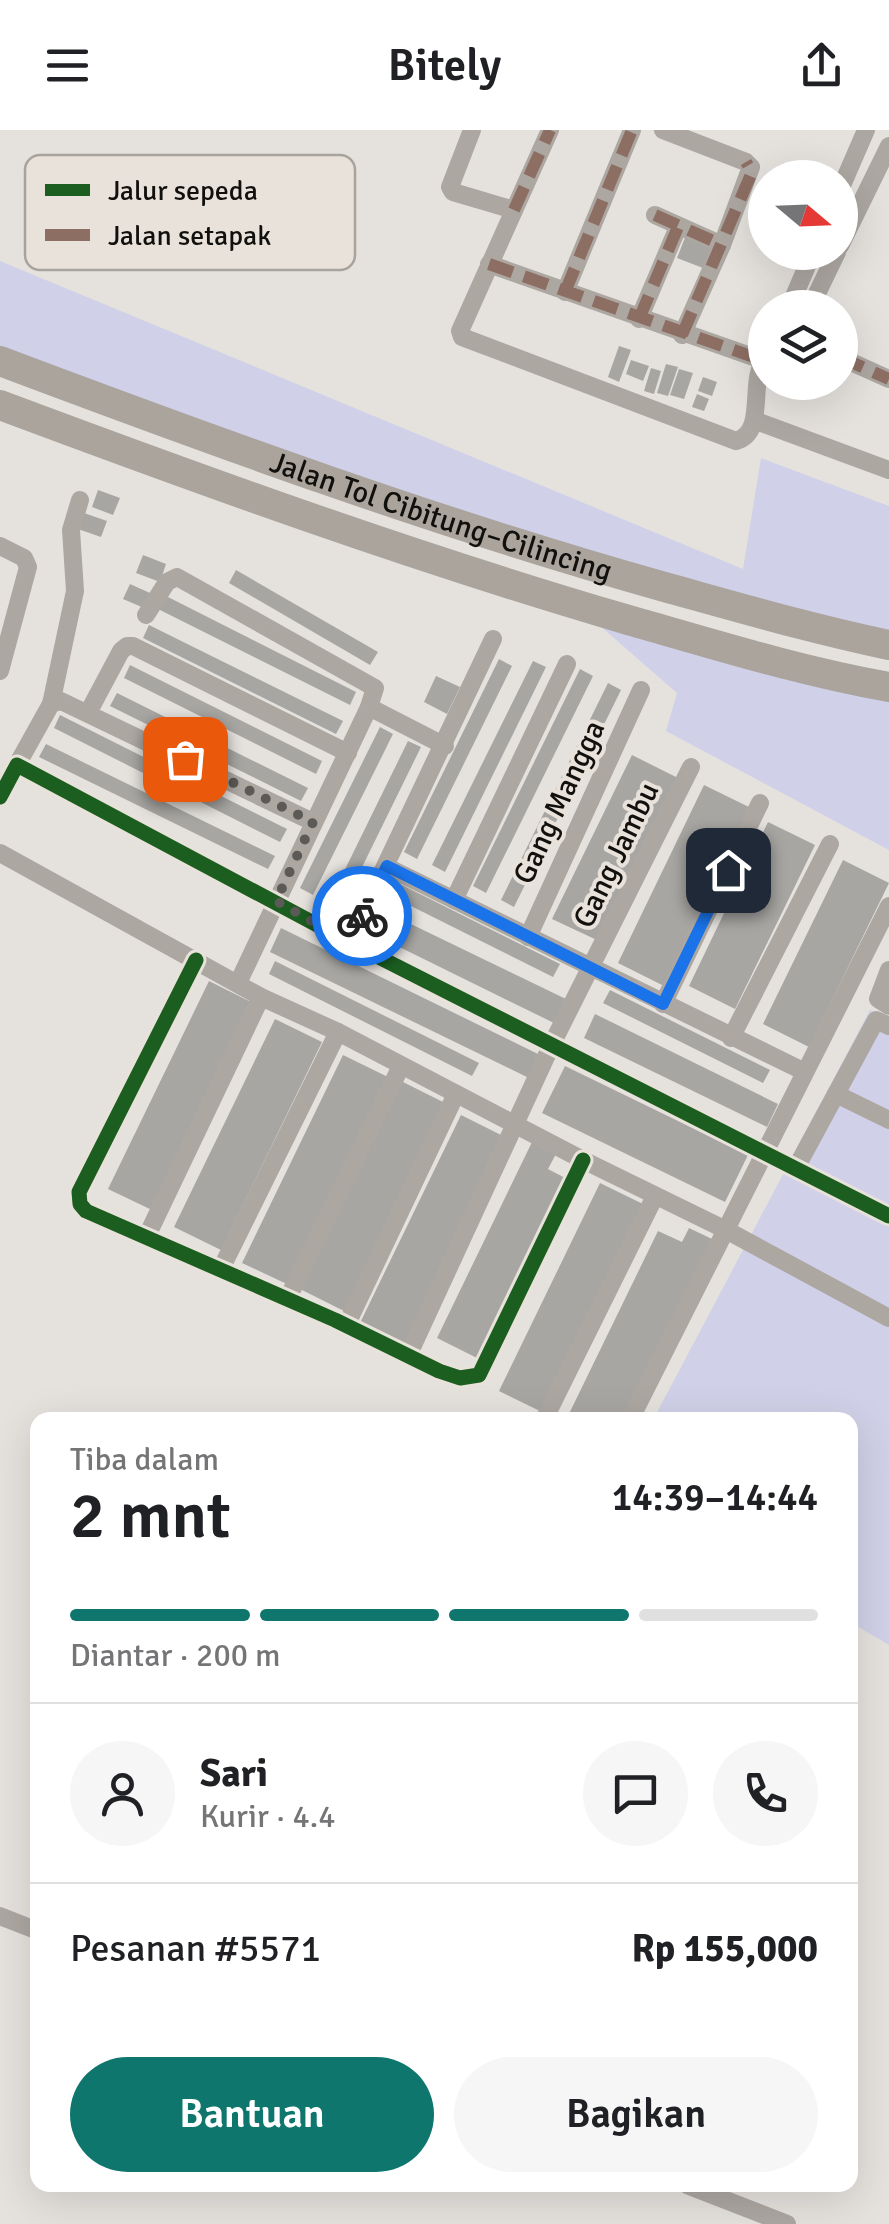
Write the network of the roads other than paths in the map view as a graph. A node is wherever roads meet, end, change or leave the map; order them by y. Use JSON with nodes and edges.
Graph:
{"nodes":[{"id":1,"x":472,"y":130,"type":"edge"},
{"id":2,"x":550,"y":130,"type":"edge"},
{"id":3,"x":632,"y":130,"type":"edge"},
{"id":4,"x":663,"y":130,"type":"edge"},
{"id":5,"x":866,"y":130,"type":"edge"},
{"id":6,"x":889,"y":146,"type":"edge"},
{"id":7,"x":853,"y":160,"type":"edge"},
{"id":8,"x":858,"y":209,"type":"edge"},
{"id":9,"x":514,"y":210,"type":"junction"},
{"id":10,"x":655,"y":216,"type":"dead end"},
{"id":11,"x":678,"y":227,"type":"junction"},
{"id":12,"x":722,"y":245,"type":"junction"},
{"id":13,"x":489,"y":264,"type":"junction"},
{"id":14,"x":566,"y":292,"type":"junction"},
{"id":15,"x":639,"y":319,"type":"junction"},
{"id":16,"x":682,"y":335,"type":"junction"},
{"id":17,"x":748,"y":355,"type":"edge"},
{"id":18,"x":0,"y":361,"type":"edge"},
{"id":19,"x":858,"y":362,"type":"edge"},
{"id":20,"x":887,"y":372,"type":"edge"},
{"id":21,"x":755,"y":400,"type":"edge"},
{"id":22,"x":0,"y":405,"type":"edge"},
{"id":23,"x":756,"y":421,"type":"junction"},
{"id":24,"x":889,"y":470,"type":"edge"},
{"id":25,"x":80,"y":500,"type":"dead end"},
{"id":26,"x":0,"y":546,"type":"edge"},
{"id":27,"x":146,"y":616,"type":"dead end"},
{"id":28,"x":4,"y":638,"type":"edge"},
{"id":29,"x":493,"y":639,"type":"dead end"},
{"id":30,"x":889,"y":645,"type":"edge"},
{"id":31,"x":567,"y":664,"type":"dead end"},
{"id":32,"x":0,"y":670,"type":"edge"},
{"id":33,"x":889,"y":687,"type":"edge"},
{"id":34,"x":640,"y":690,"type":"dead end"},
{"id":35,"x":51,"y":704,"type":"junction"},
{"id":36,"x":370,"y":708,"type":"junction"},
{"id":37,"x":89,"y":712,"type":"junction"},
{"id":38,"x":444,"y":746,"type":"junction"},
{"id":39,"x":348,"y":752,"type":"junction"},
{"id":40,"x":17,"y":765,"type":"junction"},
{"id":41,"x":690,"y":767,"type":"dead end"},
{"id":42,"x":0,"y":798,"type":"edge"},
{"id":43,"x":760,"y":803,"type":"dead end"},
{"id":44,"x":313,"y":822,"type":"junction"},
{"id":45,"x":830,"y":844,"type":"dead end"},
{"id":46,"x":0,"y":852,"type":"edge"},
{"id":47,"x":387,"y":866,"type":"junction"},
{"id":48,"x":454,"y":900,"type":"junction"},
{"id":49,"x":276,"y":901,"type":"junction"},
{"id":50,"x":889,"y":906,"type":"edge"},
{"id":51,"x":528,"y":937,"type":"junction"},
{"id":52,"x":349,"y":942,"type":"junction"},
{"id":53,"x":196,"y":960,"type":"junction"},
{"id":54,"x":591,"y":968,"type":"junction"},
{"id":55,"x":889,"y":970,"type":"edge"},
{"id":56,"x":238,"y":983,"type":"junction"},
{"id":57,"x":261,"y":997,"type":"junction"},
{"id":58,"x":663,"y":1004,"type":"junction"},
{"id":59,"x":889,"y":1006,"type":"edge"},
{"id":60,"x":889,"y":1026,"type":"edge"},
{"id":61,"x":338,"y":1032,"type":"junction"},
{"id":62,"x":731,"y":1038,"type":"junction"},
{"id":63,"x":551,"y":1046,"type":"junction"},
{"id":64,"x":400,"y":1066,"type":"junction"},
{"id":65,"x":804,"y":1071,"type":"junction"},
{"id":66,"x":456,"y":1094,"type":"junction"},
{"id":67,"x":836,"y":1094,"type":"junction"},
{"id":68,"x":889,"y":1120,"type":"edge"},
{"id":69,"x":515,"y":1125,"type":"junction"},
{"id":70,"x":762,"y":1152,"type":"junction"},
{"id":71,"x":582,"y":1160,"type":"junction"},
{"id":72,"x":796,"y":1168,"type":"junction"},
{"id":73,"x":655,"y":1196,"type":"junction"},
{"id":74,"x":889,"y":1216,"type":"edge"},
{"id":75,"x":726,"y":1230,"type":"junction"},
{"id":76,"x":146,"y":1238,"type":"junction"},
{"id":77,"x":220,"y":1272,"type":"junction"},
{"id":78,"x":287,"y":1300,"type":"junction"},
{"id":79,"x":889,"y":1318,"type":"edge"},
{"id":80,"x":346,"y":1326,"type":"junction"},
{"id":81,"x":408,"y":1356,"type":"junction"},
{"id":82,"x":548,"y":1412,"type":"edge"},
{"id":83,"x":634,"y":1412,"type":"edge"},
{"id":84,"x":0,"y":1916,"type":"edge"},
{"id":85,"x":30,"y":1928,"type":"edge"},
{"id":86,"x":705,"y":2192,"type":"edge"},
{"id":87,"x":787,"y":2224,"type":"edge"}],
"edges":[{"from":1,"to":9,"type":"street"},
{"from":2,"to":9,"type":"street"},
{"from":3,"to":14,"type":"street"},
{"from":4,"to":12,"type":"street"},
{"from":5,"to":7,"type":"street"},
{"from":6,"to":8,"type":"street"},
{"from":9,"to":13,"type":"street"},
{"from":10,"to":11,"type":"street"},
{"from":11,"to":12,"type":"street"},
{"from":11,"to":15,"type":"street"},
{"from":12,"to":16,"type":"street"},
{"from":13,"to":14,"type":"street"},
{"from":13,"to":23,"type":"street"},
{"from":14,"to":15,"type":"street"},
{"from":15,"to":16,"type":"street"},
{"from":16,"to":17,"type":"street"},
{"from":18,"to":30,"type":"highway","name":"Jalan Tol Cibitung–Cilincing"},
{"from":19,"to":20,"type":"street"},
{"from":21,"to":23,"type":"street"},
{"from":22,"to":33,"type":"highway","name":"Jalan Tol Cibitung–Cilincing"},
{"from":23,"to":24,"type":"street"},
{"from":25,"to":35,"type":"street"},
{"from":26,"to":28,"type":"street"},
{"from":27,"to":36,"type":"street"},
{"from":28,"to":32,"type":"street"},
{"from":29,"to":38,"type":"street"},
{"from":31,"to":48,"type":"street"},
{"from":34,"to":51,"type":"street","name":"Gang Mangga"},
{"from":35,"to":37,"type":"street"},
{"from":35,"to":40,"type":"street"},
{"from":36,"to":38,"type":"street"},
{"from":36,"to":39,"type":"street"},
{"from":37,"to":39,"type":"street"},
{"from":37,"to":44,"type":"street"},
{"from":38,"to":47,"type":"street"},
{"from":39,"to":44,"type":"street"},
{"from":40,"to":42,"type":"street"},
{"from":40,"to":49,"type":"street"},
{"from":41,"to":54,"type":"street","name":"Gang Jambu"},
{"from":43,"to":58,"type":"street"},
{"from":44,"to":49,"type":"street"},
{"from":45,"to":62,"type":"street"},
{"from":46,"to":53,"type":"street"},
{"from":47,"to":48,"type":"street"},
{"from":47,"to":52,"type":"street"},
{"from":48,"to":51,"type":"street"},
{"from":49,"to":52,"type":"street"},
{"from":49,"to":56,"type":"street"},
{"from":50,"to":65,"type":"street"},
{"from":51,"to":54,"type":"street"},
{"from":52,"to":63,"type":"street"},
{"from":53,"to":56,"type":"street"},
{"from":53,"to":76,"type":"street"},
{"from":54,"to":58,"type":"street"},
{"from":54,"to":63,"type":"street","name":"Gang Jambu"},
{"from":55,"to":59,"type":"street"},
{"from":56,"to":57,"type":"street"},
{"from":57,"to":61,"type":"street"},
{"from":57,"to":76,"type":"street"},
{"from":58,"to":62,"type":"street"},
{"from":60,"to":67,"type":"street"},
{"from":61,"to":64,"type":"street"},
{"from":61,"to":77,"type":"street"},
{"from":62,"to":65,"type":"street"},
{"from":63,"to":69,"type":"street","name":"Gang Jambu"},
{"from":63,"to":70,"type":"street"},
{"from":64,"to":66,"type":"street"},
{"from":64,"to":78,"type":"street"},
{"from":65,"to":70,"type":"street"},
{"from":66,"to":69,"type":"street"},
{"from":66,"to":80,"type":"street"},
{"from":67,"to":68,"type":"street"},
{"from":67,"to":72,"type":"street"},
{"from":69,"to":71,"type":"street"},
{"from":69,"to":81,"type":"street","name":"Gang Jambu"},
{"from":70,"to":72,"type":"street"},
{"from":70,"to":75,"type":"street"},
{"from":71,"to":73,"type":"street"},
{"from":71,"to":81,"type":"street"},
{"from":72,"to":74,"type":"street"},
{"from":73,"to":75,"type":"street"},
{"from":73,"to":82,"type":"street"},
{"from":75,"to":79,"type":"street"},
{"from":75,"to":83,"type":"street"},
{"from":76,"to":77,"type":"street"},
{"from":77,"to":78,"type":"street"},
{"from":78,"to":80,"type":"street"},
{"from":80,"to":81,"type":"street"},
{"from":84,"to":85,"type":"street"},
{"from":86,"to":87,"type":"street"}]}
